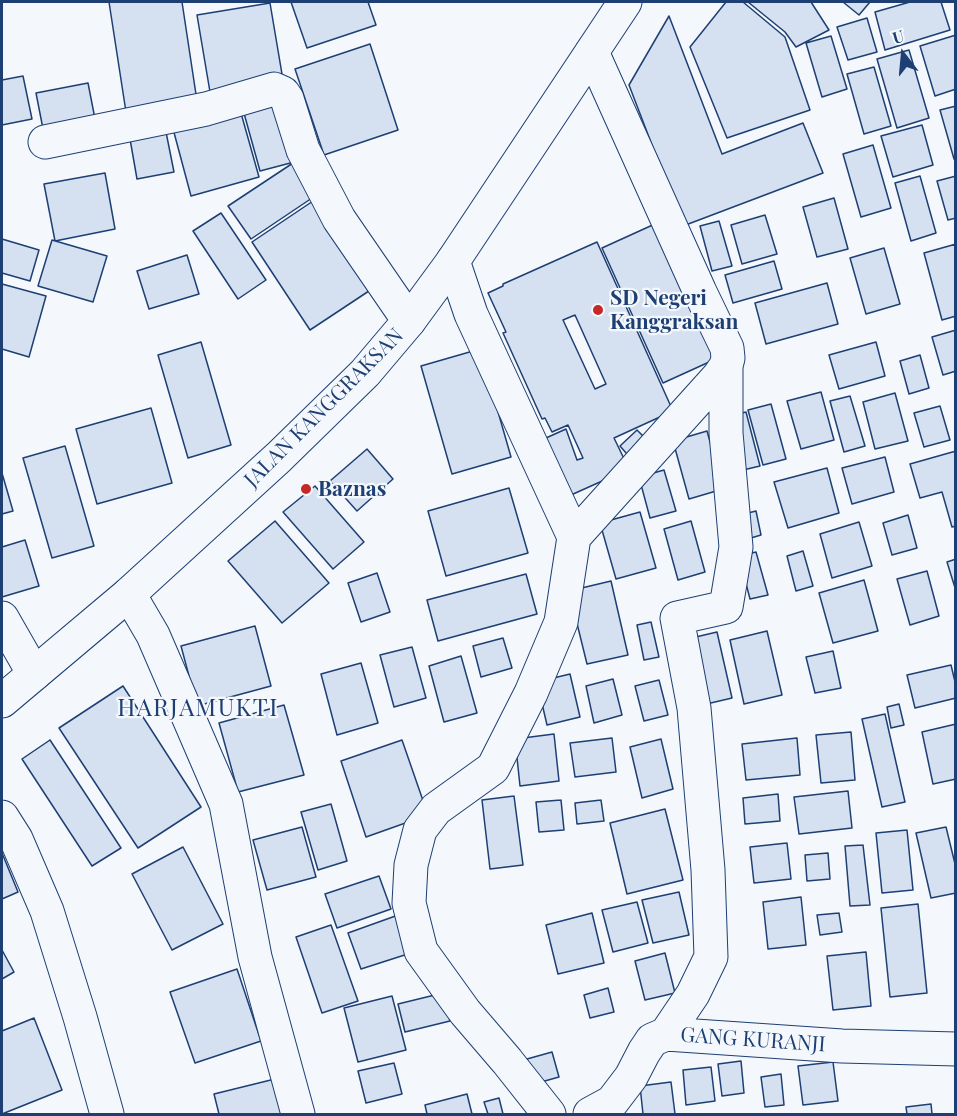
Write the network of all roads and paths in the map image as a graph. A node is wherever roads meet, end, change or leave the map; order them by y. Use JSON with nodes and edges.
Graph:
{"nodes":[{"id":1,"x":625,"y":2,"type":"edge"},
{"id":2,"x":592,"y":52,"type":"junction"},
{"id":3,"x":45,"y":142,"type":"dead end"},
{"id":4,"x":453,"y":261,"type":"junction"},
{"id":5,"x":409,"y":321,"type":"junction"},
{"id":6,"x":726,"y":366,"type":"junction"},
{"id":7,"x":574,"y":537,"type":"junction"},
{"id":8,"x":129,"y":594,"type":"junction"},
{"id":9,"x":2,"y":618,"type":"edge"},
{"id":10,"x":34,"y":674,"type":"junction"},
{"id":11,"x":2,"y":701,"type":"edge"},
{"id":12,"x":2,"y":817,"type":"edge"},
{"id":13,"x":666,"y":1034,"type":"junction"},
{"id":14,"x":956,"y":1049,"type":"edge"},
{"id":15,"x":107,"y":1114,"type":"edge"},
{"id":16,"x":298,"y":1114,"type":"edge"},
{"id":17,"x":549,"y":1114,"type":"edge"},
{"id":18,"x":590,"y":1114,"type":"edge"}],
"edges":[{"from":1,"to":2,"type":"main road","name":"JALAN KANGGRAKSAN"},
{"from":2,"to":4,"type":"main road","name":"JALAN KANGGRAKSAN"},
{"from":2,"to":6,"type":"main road"},
{"from":3,"to":5,"type":"main road"},
{"from":4,"to":5,"type":"main road","name":"JALAN KANGGRAKSAN"},
{"from":4,"to":7,"type":"main road"},
{"from":5,"to":8,"type":"main road","name":"JALAN KANGGRAKSAN"},
{"from":6,"to":7,"type":"main road"},
{"from":6,"to":13,"type":"main road"},
{"from":7,"to":17,"type":"main road"},
{"from":8,"to":10,"type":"main road","name":"JALAN KANGGRAKSAN"},
{"from":8,"to":16,"type":"main road"},
{"from":9,"to":10,"type":"main road"},
{"from":10,"to":11,"type":"main road","name":"JALAN KANGGRAKSAN"},
{"from":12,"to":15,"type":"main road"},
{"from":13,"to":14,"type":"main road","name":"GANG KURANJI"},
{"from":13,"to":18,"type":"main road","name":"GANG KURANJI"}]}
